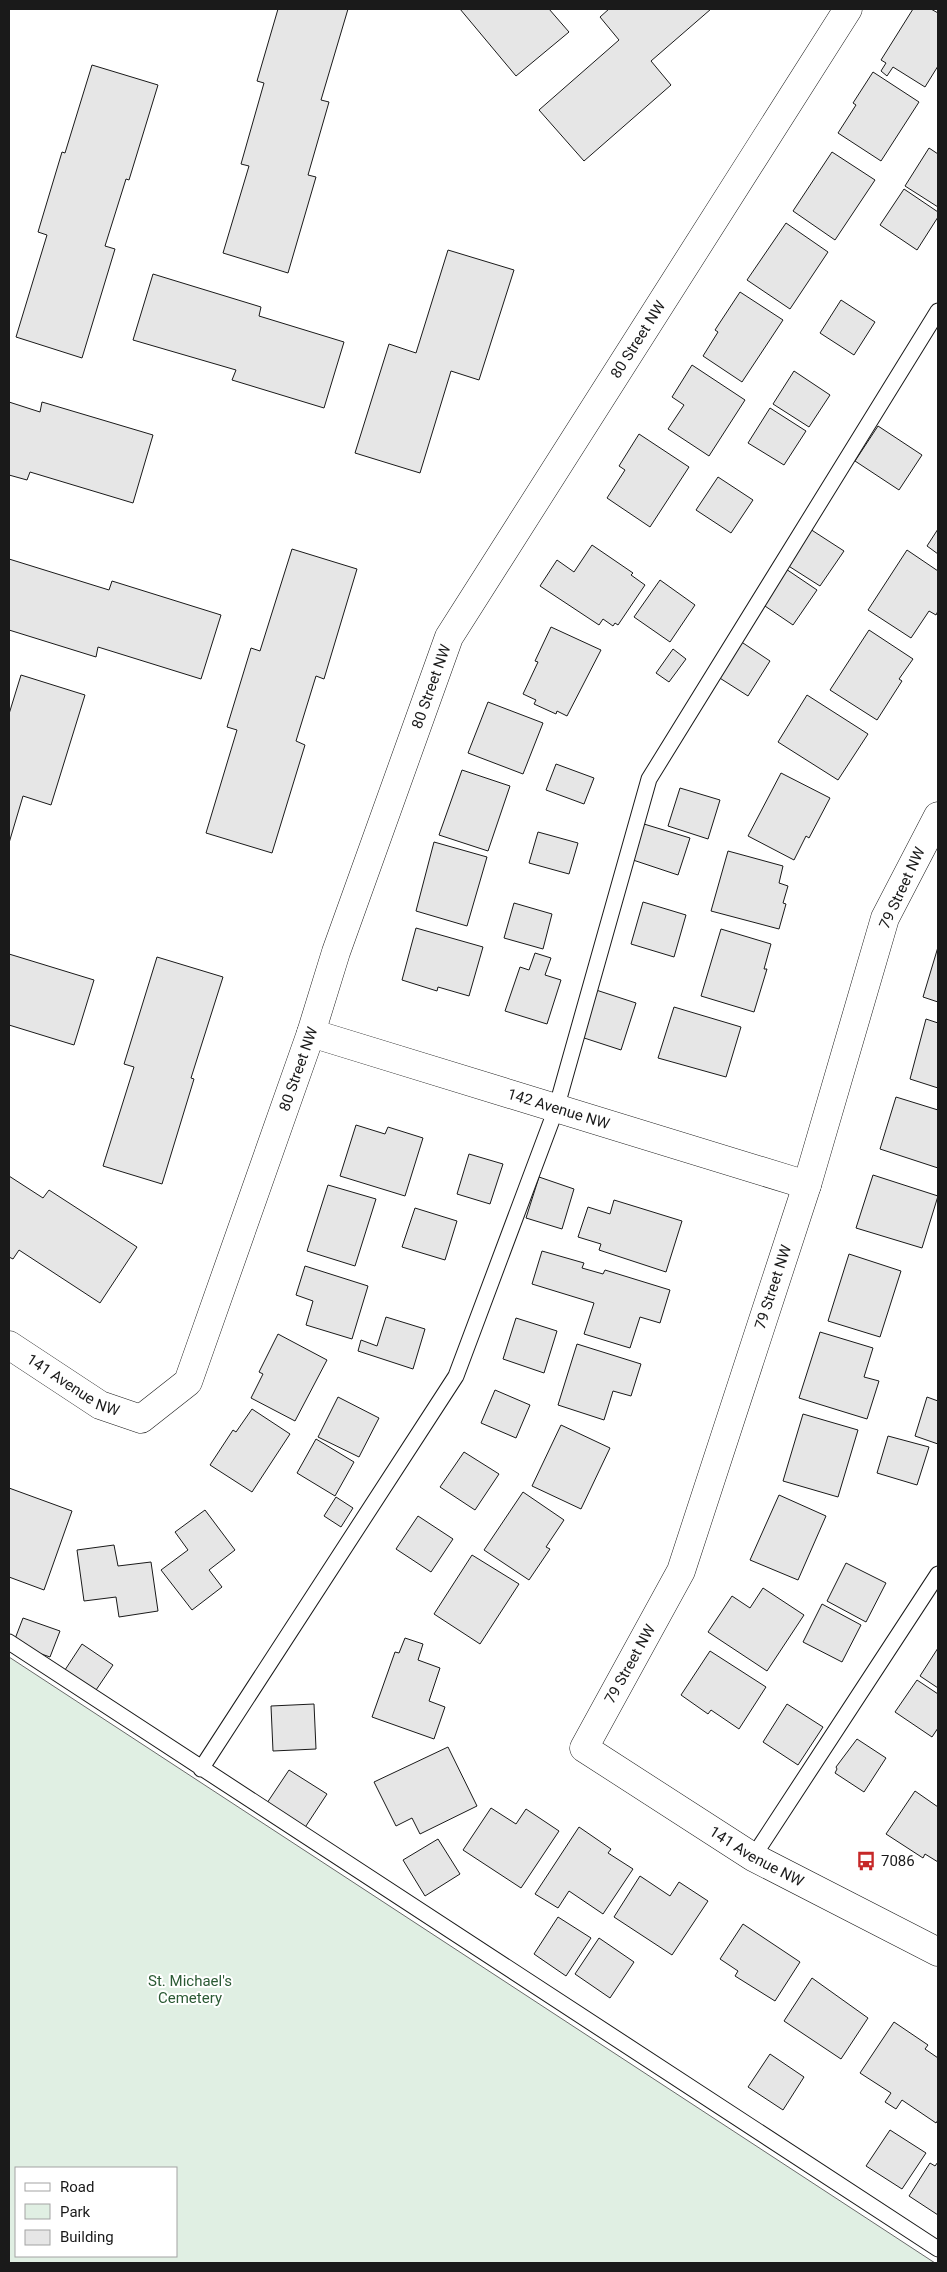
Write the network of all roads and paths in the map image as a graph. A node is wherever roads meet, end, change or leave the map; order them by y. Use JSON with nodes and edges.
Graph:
{"nodes":[{"id":1,"x":848,"y":9,"type":"edge"},
{"id":2,"x":938,"y":310,"type":"edge"},
{"id":3,"x":938,"y":816,"type":"edge"},
{"id":4,"x":311,"y":1033,"type":"junction"},
{"id":5,"x":556,"y":1109,"type":"junction"},
{"id":6,"x":807,"y":1185,"type":"junction"},
{"id":7,"x":9,"y":1345,"type":"edge"},
{"id":8,"x":141,"y":1419,"type":"joint"},
{"id":9,"x":938,"y":1574,"type":"edge"},
{"id":10,"x":9,"y":1642,"type":"edge"},
{"id":11,"x":584,"y":1748,"type":"joint"},
{"id":12,"x":201,"y":1769,"type":"junction"},
{"id":13,"x":753,"y":1857,"type":"junction"},
{"id":14,"x":938,"y":1952,"type":"edge"},
{"id":15,"x":938,"y":2249,"type":"edge"}],
"edges":[{"from":1,"to":4,"type":"street","name":"80 Street NW"},
{"from":2,"to":5,"type":"lane"},
{"from":3,"to":6,"type":"street","name":"79 Street NW"},
{"from":4,"to":5,"type":"street","name":"142 Avenue NW"},
{"from":4,"to":8,"type":"street","name":"80 Street NW"},
{"from":5,"to":6,"type":"street","name":"142 Avenue NW"},
{"from":5,"to":12,"type":"lane"},
{"from":6,"to":11,"type":"street","name":"79 Street NW"},
{"from":7,"to":8,"type":"street","name":"141 Avenue NW"},
{"from":9,"to":13,"type":"lane"},
{"from":10,"to":12,"type":"lane"},
{"from":11,"to":13,"type":"street","name":"141 Avenue NW"},
{"from":12,"to":15,"type":"lane"},
{"from":13,"to":14,"type":"street","name":"141 Avenue NW"}]}
